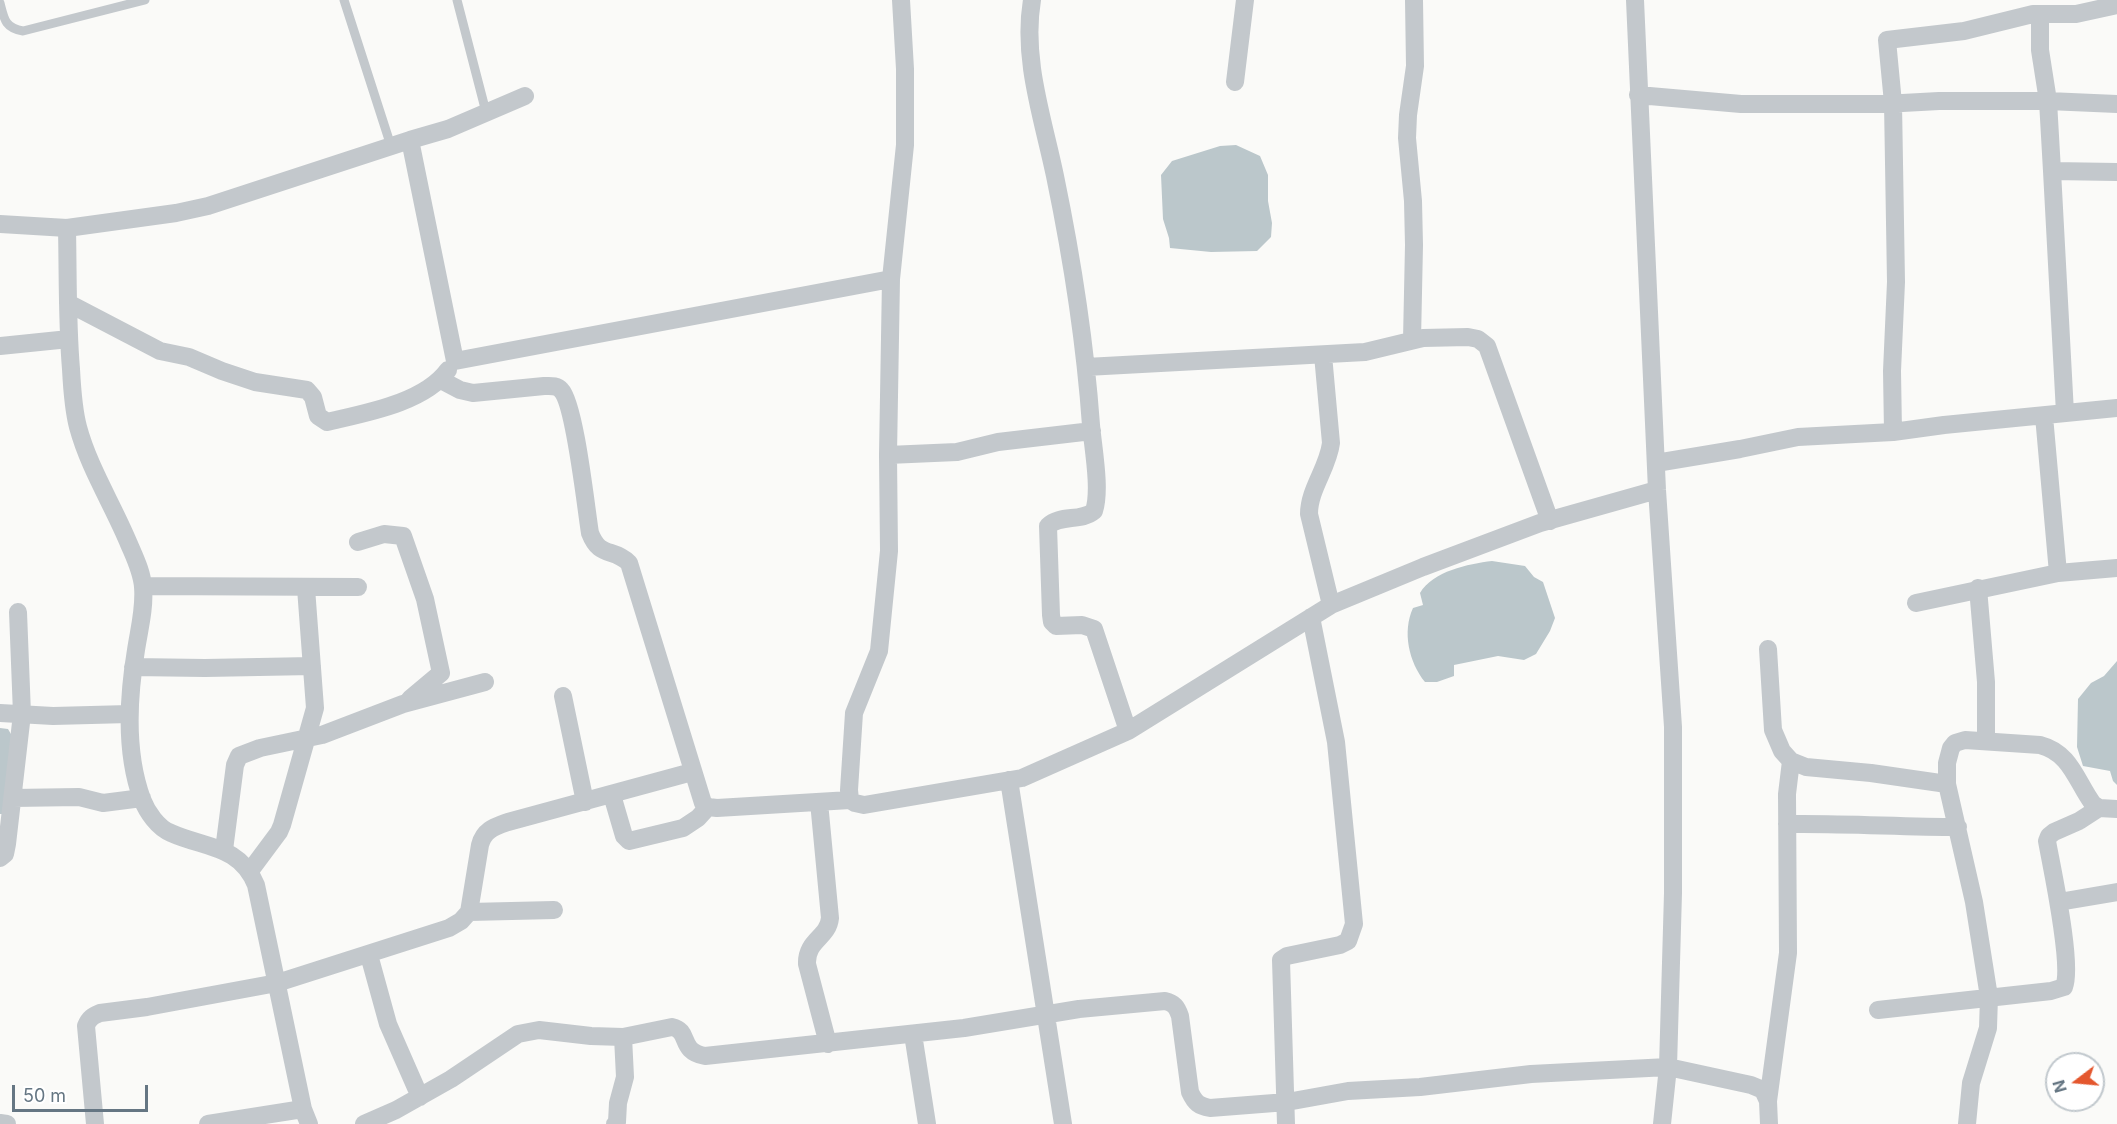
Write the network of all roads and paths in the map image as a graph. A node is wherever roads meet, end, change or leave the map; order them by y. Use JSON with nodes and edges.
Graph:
{"nodes":[{"id":1,"x":145,"y":0,"type":"edge"},
{"id":2,"x":344,"y":0,"type":"edge"},
{"id":3,"x":457,"y":0,"type":"edge"},
{"id":4,"x":901,"y":0,"type":"edge"},
{"id":5,"x":1032,"y":0,"type":"edge"},
{"id":6,"x":1245,"y":0,"type":"edge"},
{"id":7,"x":1414,"y":0,"type":"edge"},
{"id":8,"x":1635,"y":0,"type":"edge"},
{"id":9,"x":0,"y":3,"type":"edge"},
{"id":10,"x":2107,"y":5,"type":"edge"},
{"id":11,"x":2040,"y":14,"type":"junction"},
{"id":12,"x":1234,"y":82,"type":"dead end"},
{"id":13,"x":1638,"y":95,"type":"junction"},
{"id":14,"x":525,"y":96,"type":"dead end"},
{"id":15,"x":2048,"y":101,"type":"junction"},
{"id":16,"x":1893,"y":103,"type":"junction"},
{"id":17,"x":2117,"y":104,"type":"edge"},
{"id":18,"x":486,"y":112,"type":"junction"},
{"id":19,"x":410,"y":140,"type":"junction"},
{"id":20,"x":391,"y":146,"type":"junction"},
{"id":21,"x":2052,"y":171,"type":"junction"},
{"id":22,"x":2117,"y":172,"type":"edge"},
{"id":23,"x":0,"y":224,"type":"edge"},
{"id":24,"x":67,"y":228,"type":"junction"},
{"id":25,"x":891,"y":279,"type":"junction"},
{"id":26,"x":68,"y":303,"type":"junction"},
{"id":27,"x":69,"y":339,"type":"junction"},
{"id":28,"x":1412,"y":340,"type":"junction"},
{"id":29,"x":0,"y":346,"type":"edge"},
{"id":30,"x":1323,"y":355,"type":"junction"},
{"id":31,"x":455,"y":361,"type":"junction"},
{"id":32,"x":1086,"y":367,"type":"junction"},
{"id":33,"x":441,"y":380,"type":"junction"},
{"id":34,"x":2117,"y":408,"type":"edge"},
{"id":35,"x":2065,"y":413,"type":"junction"},
{"id":36,"x":2044,"y":416,"type":"junction"},
{"id":37,"x":1092,"y":431,"type":"junction"},
{"id":38,"x":1893,"y":432,"type":"junction"},
{"id":39,"x":888,"y":455,"type":"junction"},
{"id":40,"x":1656,"y":463,"type":"junction"},
{"id":41,"x":1657,"y":490,"type":"junction"},
{"id":42,"x":1550,"y":521,"type":"junction"},
{"id":43,"x":358,"y":542,"type":"dead end"},
{"id":44,"x":2117,"y":568,"type":"edge"},
{"id":45,"x":2058,"y":573,"type":"junction"},
{"id":46,"x":143,"y":586,"type":"junction"},
{"id":47,"x":358,"y":587,"type":"dead end"},
{"id":48,"x":306,"y":588,"type":"junction"},
{"id":49,"x":1978,"y":588,"type":"junction"},
{"id":50,"x":1916,"y":603,"type":"dead end"},
{"id":51,"x":1331,"y":605,"type":"junction"},
{"id":52,"x":18,"y":612,"type":"dead end"},
{"id":53,"x":1311,"y":617,"type":"junction"},
{"id":54,"x":1768,"y":649,"type":"dead end"},
{"id":55,"x":312,"y":666,"type":"junction"},
{"id":56,"x":133,"y":667,"type":"junction"},
{"id":57,"x":485,"y":682,"type":"dead end"},
{"id":58,"x":563,"y":696,"type":"dead end"},
{"id":59,"x":403,"y":704,"type":"junction"},
{"id":60,"x":0,"y":713,"type":"edge"},
{"id":61,"x":22,"y":714,"type":"junction"},
{"id":62,"x":129,"y":714,"type":"junction"},
{"id":63,"x":1128,"y":731,"type":"junction"},
{"id":64,"x":307,"y":738,"type":"junction"},
{"id":65,"x":1986,"y":741,"type":"junction"},
{"id":66,"x":1791,"y":760,"type":"junction"},
{"id":67,"x":692,"y":772,"type":"junction"},
{"id":68,"x":1009,"y":780,"type":"junction"},
{"id":69,"x":1947,"y":784,"type":"junction"},
{"id":70,"x":612,"y":795,"type":"junction"},
{"id":71,"x":12,"y":798,"type":"junction"},
{"id":72,"x":142,"y":798,"type":"junction"},
{"id":73,"x":850,"y":800,"type":"junction"},
{"id":74,"x":585,"y":802,"type":"junction"},
{"id":75,"x":819,"y":802,"type":"junction"},
{"id":76,"x":708,"y":807,"type":"junction"},
{"id":77,"x":2108,"y":808,"type":"edge"},
{"id":78,"x":1788,"y":824,"type":"junction"},
{"id":79,"x":1958,"y":827,"type":"junction"},
{"id":80,"x":224,"y":850,"type":"junction"},
{"id":81,"x":0,"y":858,"type":"edge"},
{"id":82,"x":250,"y":871,"type":"junction"},
{"id":83,"x":2117,"y":892,"type":"edge"},
{"id":84,"x":2058,"y":902,"type":"junction"},
{"id":85,"x":554,"y":910,"type":"dead end"},
{"id":86,"x":469,"y":912,"type":"junction"},
{"id":87,"x":369,"y":955,"type":"junction"},
{"id":88,"x":277,"y":983,"type":"junction"},
{"id":89,"x":1989,"y":998,"type":"junction"},
{"id":90,"x":1878,"y":1010,"type":"dead end"},
{"id":91,"x":1046,"y":1015,"type":"junction"},
{"id":92,"x":913,"y":1034,"type":"junction"},
{"id":93,"x":623,"y":1037,"type":"junction"},
{"id":94,"x":828,"y":1044,"type":"junction"},
{"id":95,"x":1668,"y":1067,"type":"junction"},
{"id":96,"x":420,"y":1097,"type":"junction"},
{"id":97,"x":1768,"y":1101,"type":"junction"},
{"id":98,"x":1287,"y":1102,"type":"junction"},
{"id":99,"x":306,"y":1117,"type":"edge"},
{"id":100,"x":0,"y":1123,"type":"edge"},
{"id":101,"x":7,"y":1124,"type":"edge"},
{"id":102,"x":95,"y":1124,"type":"edge"},
{"id":103,"x":208,"y":1124,"type":"edge"},
{"id":104,"x":363,"y":1124,"type":"edge"},
{"id":105,"x":615,"y":1124,"type":"edge"},
{"id":106,"x":927,"y":1124,"type":"edge"},
{"id":107,"x":1063,"y":1124,"type":"edge"},
{"id":108,"x":1287,"y":1124,"type":"edge"},
{"id":109,"x":1662,"y":1124,"type":"edge"},
{"id":110,"x":1769,"y":1124,"type":"edge"},
{"id":111,"x":1967,"y":1124,"type":"edge"}],
"edges":[{"from":1,"to":9,"type":"lane"},
{"from":2,"to":20,"type":"lane"},
{"from":3,"to":18,"type":"lane"},
{"from":4,"to":25,"type":"street"},
{"from":5,"to":32,"type":"street"},
{"from":6,"to":12,"type":"street"},
{"from":7,"to":28,"type":"street"},
{"from":8,"to":13,"type":"street"},
{"from":10,"to":11,"type":"street"},
{"from":11,"to":15,"type":"street"},
{"from":11,"to":16,"type":"street"},
{"from":13,"to":16,"type":"street"},
{"from":13,"to":40,"type":"street"},
{"from":14,"to":18,"type":"street"},
{"from":15,"to":16,"type":"street"},
{"from":15,"to":17,"type":"street"},
{"from":15,"to":21,"type":"street"},
{"from":16,"to":38,"type":"street"},
{"from":18,"to":19,"type":"street"},
{"from":19,"to":20,"type":"street"},
{"from":19,"to":31,"type":"street"},
{"from":20,"to":24,"type":"street"},
{"from":21,"to":22,"type":"street"},
{"from":21,"to":35,"type":"street"},
{"from":23,"to":24,"type":"street"},
{"from":24,"to":26,"type":"street"},
{"from":25,"to":31,"type":"street"},
{"from":25,"to":39,"type":"street"},
{"from":26,"to":27,"type":"street"},
{"from":26,"to":33,"type":"street"},
{"from":27,"to":29,"type":"street"},
{"from":27,"to":46,"type":"street"},
{"from":28,"to":30,"type":"street"},
{"from":28,"to":42,"type":"street"},
{"from":30,"to":32,"type":"street"},
{"from":30,"to":51,"type":"street"},
{"from":31,"to":33,"type":"street"},
{"from":32,"to":37,"type":"street"},
{"from":33,"to":67,"type":"street"},
{"from":34,"to":35,"type":"street"},
{"from":35,"to":36,"type":"street"},
{"from":36,"to":38,"type":"street"},
{"from":36,"to":45,"type":"street"},
{"from":37,"to":39,"type":"street"},
{"from":37,"to":63,"type":"street"},
{"from":38,"to":40,"type":"street"},
{"from":39,"to":73,"type":"street"},
{"from":40,"to":41,"type":"street"},
{"from":41,"to":42,"type":"street"},
{"from":41,"to":95,"type":"street"},
{"from":42,"to":51,"type":"street"},
{"from":43,"to":59,"type":"street"},
{"from":44,"to":45,"type":"street"},
{"from":45,"to":49,"type":"street"},
{"from":46,"to":48,"type":"street"},
{"from":46,"to":56,"type":"street"},
{"from":47,"to":48,"type":"street"},
{"from":48,"to":55,"type":"street"},
{"from":49,"to":50,"type":"street"},
{"from":49,"to":65,"type":"street"},
{"from":51,"to":53,"type":"street"},
{"from":52,"to":61,"type":"street"},
{"from":53,"to":63,"type":"street"},
{"from":53,"to":98,"type":"street"},
{"from":54,"to":66,"type":"street"},
{"from":55,"to":56,"type":"street"},
{"from":55,"to":64,"type":"street"},
{"from":56,"to":62,"type":"street"},
{"from":57,"to":59,"type":"street"},
{"from":58,"to":74,"type":"street"},
{"from":59,"to":64,"type":"street"},
{"from":60,"to":61,"type":"street"},
{"from":61,"to":62,"type":"street"},
{"from":61,"to":71,"type":"street"},
{"from":62,"to":72,"type":"street"},
{"from":63,"to":68,"type":"street"},
{"from":64,"to":80,"type":"street"},
{"from":64,"to":82,"type":"street"},
{"from":65,"to":69,"type":"street"},
{"from":65,"to":77,"type":"street"},
{"from":66,"to":69,"type":"street"},
{"from":66,"to":78,"type":"street"},
{"from":67,"to":70,"type":"street"},
{"from":67,"to":76,"type":"street"},
{"from":68,"to":73,"type":"street"},
{"from":68,"to":91,"type":"street"},
{"from":69,"to":79,"type":"street"},
{"from":70,"to":74,"type":"street"},
{"from":70,"to":76,"type":"street"},
{"from":71,"to":72,"type":"street"},
{"from":71,"to":81,"type":"street"},
{"from":72,"to":80,"type":"street"},
{"from":73,"to":75,"type":"street"},
{"from":74,"to":86,"type":"street"},
{"from":75,"to":76,"type":"street"},
{"from":75,"to":94,"type":"street"},
{"from":77,"to":84,"type":"street"},
{"from":78,"to":79,"type":"street"},
{"from":78,"to":97,"type":"street"},
{"from":79,"to":89,"type":"street"},
{"from":80,"to":82,"type":"street"},
{"from":82,"to":88,"type":"street"},
{"from":83,"to":84,"type":"street"},
{"from":84,"to":89,"type":"street"},
{"from":85,"to":86,"type":"street"},
{"from":86,"to":87,"type":"street"},
{"from":87,"to":88,"type":"street"},
{"from":87,"to":96,"type":"street"},
{"from":88,"to":99,"type":"street"},
{"from":88,"to":102,"type":"street"},
{"from":89,"to":90,"type":"street"},
{"from":89,"to":111,"type":"street"},
{"from":91,"to":92,"type":"street"},
{"from":91,"to":98,"type":"street"},
{"from":91,"to":107,"type":"street"},
{"from":92,"to":94,"type":"street"},
{"from":92,"to":106,"type":"street"},
{"from":93,"to":94,"type":"street"},
{"from":93,"to":96,"type":"street"},
{"from":93,"to":105,"type":"street"},
{"from":95,"to":97,"type":"street"},
{"from":95,"to":98,"type":"street"},
{"from":95,"to":109,"type":"street"},
{"from":96,"to":104,"type":"street"},
{"from":97,"to":110,"type":"street"},
{"from":98,"to":108,"type":"street"},
{"from":99,"to":103,"type":"street"},
{"from":100,"to":101,"type":"street"}]}
